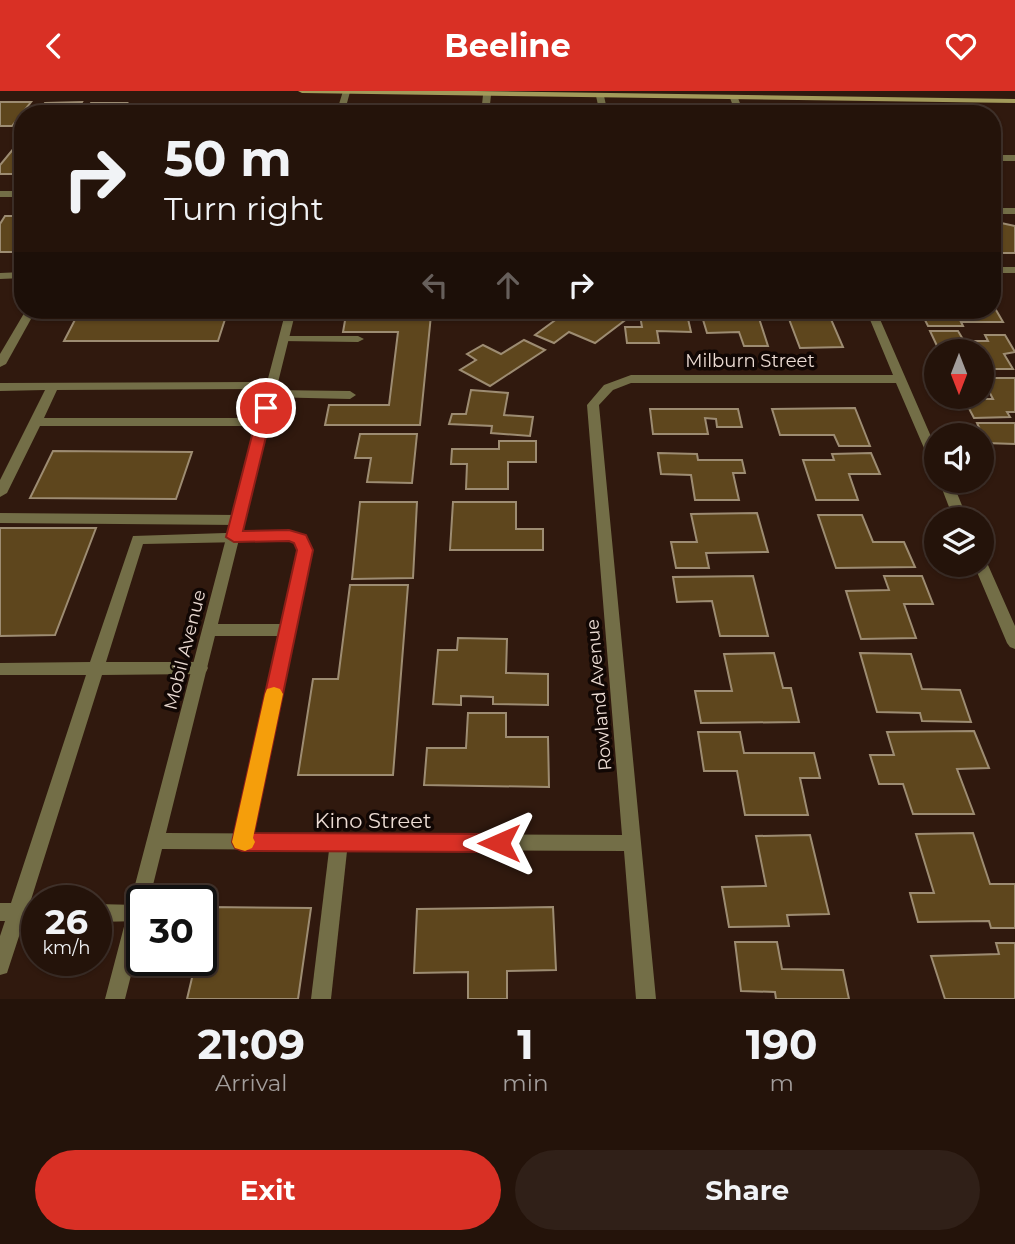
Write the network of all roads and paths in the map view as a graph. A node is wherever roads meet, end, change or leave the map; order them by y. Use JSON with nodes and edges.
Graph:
{"nodes":[{"id":1,"x":302,"y":91,"type":"edge"},
{"id":2,"x":346,"y":92,"type":"edge"},
{"id":3,"x":487,"y":95,"type":"junction"},
{"id":4,"x":600,"y":96,"type":"junction"},
{"id":5,"x":734,"y":98,"type":"junction"},
{"id":6,"x":1015,"y":101,"type":"edge"},
{"id":7,"x":486,"y":105,"type":"edge"},
{"id":8,"x":602,"y":105,"type":"edge"},
{"id":9,"x":737,"y":105,"type":"edge"},
{"id":10,"x":26,"y":319,"type":"edge"},
{"id":11,"x":289,"y":319,"type":"edge"},
{"id":12,"x":875,"y":319,"type":"edge"},
{"id":13,"x":284,"y":339,"type":"junction"},
{"id":14,"x":358,"y":339,"type":"dead end"},
{"id":15,"x":0,"y":364,"type":"edge"},
{"id":16,"x":900,"y":379,"type":"junction"},
{"id":17,"x":0,"y":387,"type":"edge"},
{"id":18,"x":53,"y":387,"type":"junction"},
{"id":19,"x":271,"y":390,"type":"junction"},
{"id":20,"x":602,"y":390,"type":"joint"},
{"id":21,"x":350,"y":395,"type":"dead end"},
{"id":22,"x":35,"y":422,"type":"junction"},
{"id":23,"x":262,"y":422,"type":"junction"},
{"id":24,"x":924,"y":434,"type":"edge"},
{"id":25,"x":0,"y":493,"type":"edge"},
{"id":26,"x":0,"y":518,"type":"edge"},
{"id":27,"x":238,"y":520,"type":"junction"},
{"id":28,"x":234,"y":537,"type":"junction"},
{"id":29,"x":986,"y":577,"type":"edge"},
{"id":30,"x":210,"y":630,"type":"junction"},
{"id":31,"x":288,"y":630,"type":"junction"},
{"id":32,"x":1015,"y":643,"type":"edge"},
{"id":33,"x":200,"y":668,"type":"junction"},
{"id":34,"x":0,"y":669,"type":"edge"},
{"id":35,"x":96,"y":670,"type":"junction"},
{"id":36,"x":157,"y":841,"type":"junction"},
{"id":37,"x":242,"y":842,"type":"junction"},
{"id":38,"x":339,"y":842,"type":"junction"},
{"id":39,"x":632,"y":843,"type":"junction"},
{"id":40,"x":146,"y":885,"type":"edge"},
{"id":41,"x":8,"y":912,"type":"edge"},
{"id":42,"x":126,"y":958,"type":"edge"},
{"id":43,"x":0,"y":966,"type":"edge"},
{"id":44,"x":115,"y":999,"type":"edge"},
{"id":45,"x":321,"y":999,"type":"edge"},
{"id":46,"x":646,"y":999,"type":"edge"}],
"edges":[{"from":1,"to":2,"type":"main road"},
{"from":2,"to":3,"type":"main road"},
{"from":3,"to":4,"type":"main road"},
{"from":3,"to":7,"type":"street"},
{"from":4,"to":5,"type":"main road"},
{"from":4,"to":8,"type":"street"},
{"from":5,"to":6,"type":"main road"},
{"from":5,"to":9,"type":"street"},
{"from":10,"to":15,"type":"street"},
{"from":11,"to":13,"type":"street","name":"Mobil Avenue"},
{"from":12,"to":16,"type":"street"},
{"from":13,"to":14,"type":"street"},
{"from":13,"to":19,"type":"street","name":"Mobil Avenue"},
{"from":16,"to":20,"type":"street","name":"Milburn Street"},
{"from":16,"to":24,"type":"street"},
{"from":17,"to":18,"type":"street"},
{"from":18,"to":19,"type":"street"},
{"from":18,"to":22,"type":"street"},
{"from":19,"to":21,"type":"street"},
{"from":19,"to":23,"type":"street","name":"Mobil Avenue"},
{"from":20,"to":39,"type":"street","name":"Rowland Avenue"},
{"from":22,"to":23,"type":"street"},
{"from":22,"to":25,"type":"street"},
{"from":23,"to":27,"type":"street","name":"Mobil Avenue"},
{"from":26,"to":27,"type":"street"},
{"from":27,"to":28,"type":"street","name":"Mobil Avenue"},
{"from":28,"to":30,"type":"street","name":"Mobil Avenue"},
{"from":28,"to":31,"type":"street"},
{"from":28,"to":35,"type":"street"},
{"from":29,"to":32,"type":"street"},
{"from":30,"to":31,"type":"street"},
{"from":30,"to":33,"type":"street","name":"Mobil Avenue"},
{"from":31,"to":37,"type":"street"},
{"from":33,"to":35,"type":"street"},
{"from":33,"to":36,"type":"street","name":"Mobil Avenue"},
{"from":34,"to":35,"type":"street"},
{"from":35,"to":41,"type":"street"},
{"from":36,"to":37,"type":"street","name":"Kino Street"},
{"from":36,"to":40,"type":"street","name":"Mobil Avenue"},
{"from":37,"to":38,"type":"street","name":"Kino Street"},
{"from":38,"to":39,"type":"street","name":"Kino Street"},
{"from":38,"to":45,"type":"street"},
{"from":39,"to":46,"type":"street","name":"Rowland Avenue"},
{"from":41,"to":43,"type":"street"},
{"from":42,"to":44,"type":"street","name":"Mobil Avenue"}]}
